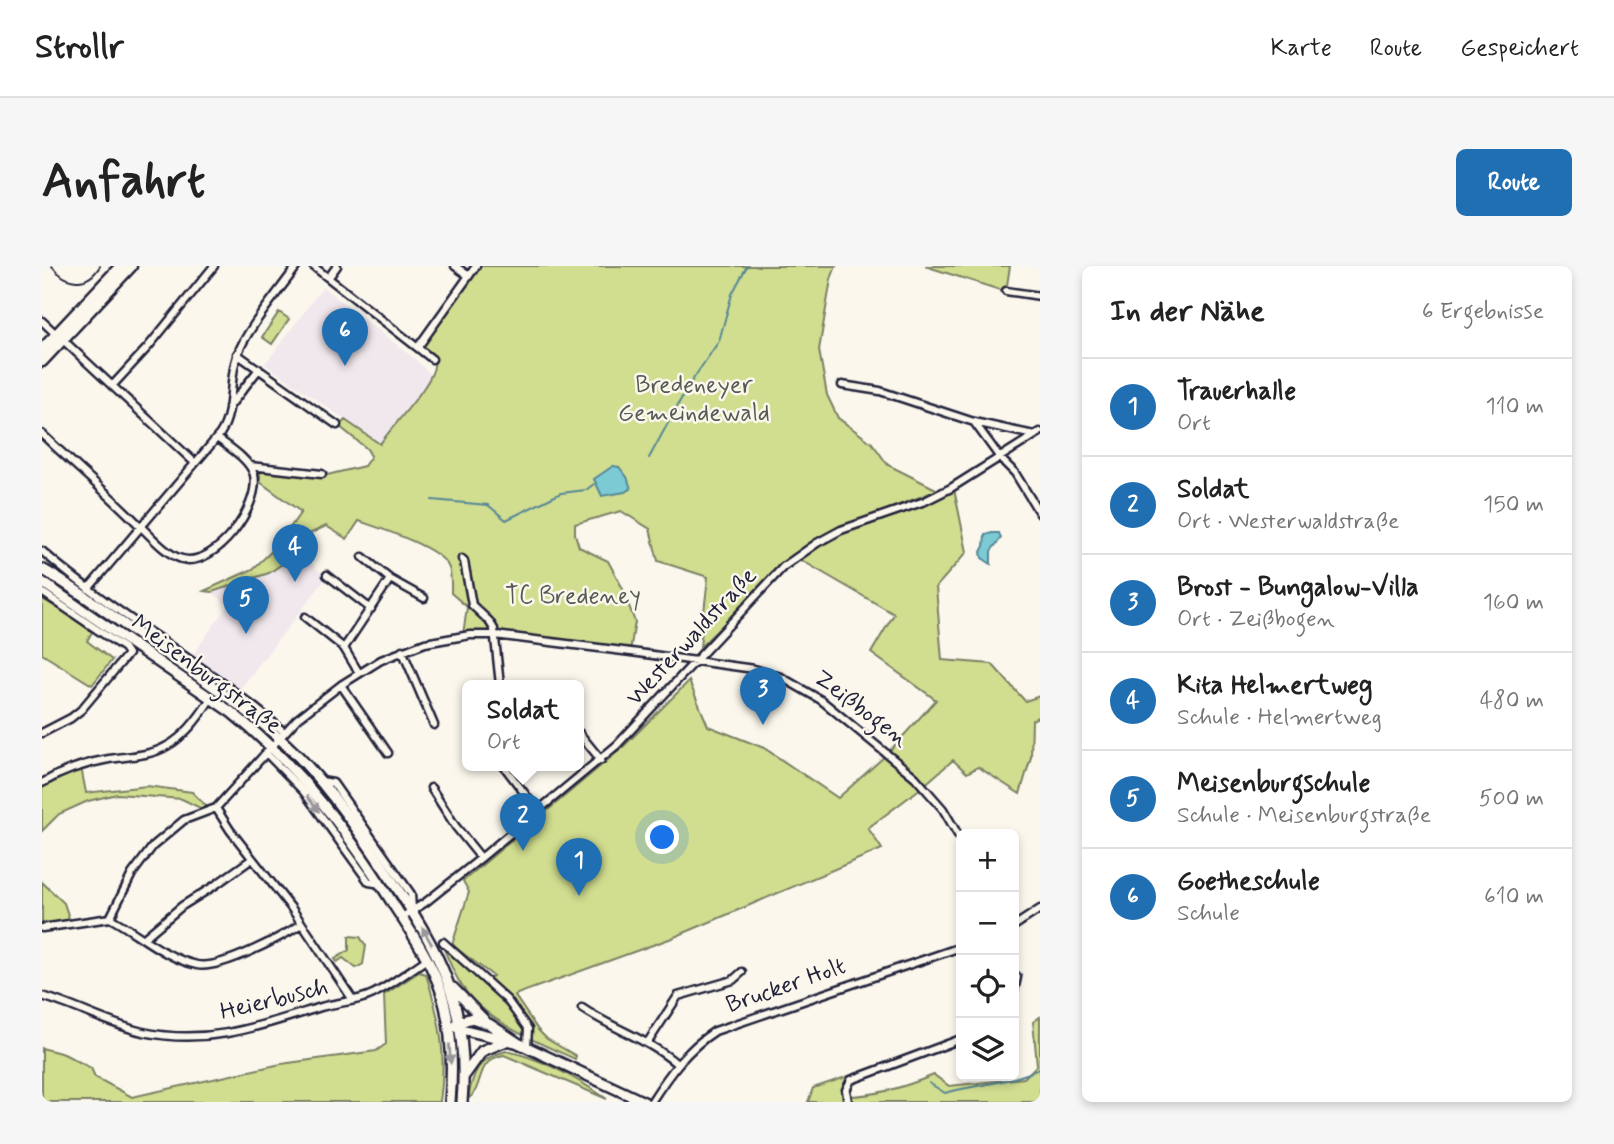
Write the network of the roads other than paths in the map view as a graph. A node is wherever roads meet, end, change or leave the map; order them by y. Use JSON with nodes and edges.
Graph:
{"nodes":[{"id":1,"x":121,"y":266,"type":"edge"},
{"id":2,"x":131,"y":266,"type":"edge"},
{"id":3,"x":214,"y":266,"type":"edge"},
{"id":4,"x":297,"y":266,"type":"edge"},
{"id":5,"x":313,"y":266,"type":"edge"},
{"id":6,"x":337,"y":266,"type":"edge"},
{"id":7,"x":455,"y":266,"type":"edge"},
{"id":8,"x":476,"y":266,"type":"edge"},
{"id":9,"x":470,"y":276,"type":"junction"},
{"id":10,"x":328,"y":277,"type":"junction"},
{"id":11,"x":1006,"y":291,"type":"dead end"},
{"id":12,"x":1040,"y":296,"type":"edge"},
{"id":13,"x":42,"y":321,"type":"edge"},
{"id":14,"x":60,"y":337,"type":"junction"},
{"id":15,"x":418,"y":347,"type":"junction"},
{"id":16,"x":42,"y":350,"type":"edge"},
{"id":17,"x":237,"y":354,"type":"junction"},
{"id":18,"x":432,"y":359,"type":"dead end"},
{"id":19,"x":42,"y":361,"type":"edge"},
{"id":20,"x":259,"y":369,"type":"junction"},
{"id":21,"x":842,"y":385,"type":"dead end"},
{"id":22,"x":112,"y":386,"type":"junction"},
{"id":23,"x":229,"y":407,"type":"junction"},
{"id":24,"x":974,"y":422,"type":"junction"},
{"id":25,"x":337,"y":425,"type":"dead end"},
{"id":26,"x":42,"y":434,"type":"edge"},
{"id":27,"x":1037,"y":434,"type":"edge"},
{"id":28,"x":217,"y":438,"type":"junction"},
{"id":29,"x":1001,"y":459,"type":"junction"},
{"id":30,"x":195,"y":463,"type":"junction"},
{"id":31,"x":250,"y":466,"type":"junction"},
{"id":32,"x":323,"y":474,"type":"dead end"},
{"id":33,"x":1040,"y":514,"type":"edge"},
{"id":34,"x":140,"y":525,"type":"junction"},
{"id":35,"x":42,"y":551,"type":"edge"},
{"id":36,"x":363,"y":557,"type":"dead end"},
{"id":37,"x":462,"y":559,"type":"dead end"},
{"id":38,"x":42,"y":569,"type":"edge"},
{"id":39,"x":327,"y":575,"type":"dead end"},
{"id":40,"x":390,"y":579,"type":"junction"},
{"id":41,"x":42,"y":582,"type":"edge"},
{"id":42,"x":88,"y":589,"type":"junction"},
{"id":43,"x":42,"y":592,"type":"edge"},
{"id":44,"x":424,"y":598,"type":"dead end"},
{"id":45,"x":371,"y":609,"type":"junction"},
{"id":46,"x":305,"y":617,"type":"dead end"},
{"id":47,"x":495,"y":635,"type":"junction"},
{"id":48,"x":344,"y":648,"type":"junction"},
{"id":49,"x":402,"y":650,"type":"junction"},
{"id":50,"x":696,"y":661,"type":"junction"},
{"id":51,"x":359,"y":673,"type":"junction"},
{"id":52,"x":499,"y":680,"type":"edge"},
{"id":53,"x":341,"y":685,"type":"junction"},
{"id":54,"x":211,"y":698,"type":"junction"},
{"id":55,"x":434,"y":725,"type":"dead end"},
{"id":56,"x":42,"y":733,"type":"edge"},
{"id":57,"x":282,"y":735,"type":"junction"},
{"id":58,"x":584,"y":739,"type":"edge"},
{"id":59,"x":270,"y":751,"type":"junction"},
{"id":60,"x":388,"y":752,"type":"dead end"},
{"id":61,"x":601,"y":760,"type":"junction"},
{"id":62,"x":508,"y":771,"type":"edge"},
{"id":63,"x":42,"y":783,"type":"edge"},
{"id":64,"x":431,"y":788,"type":"dead end"},
{"id":65,"x":216,"y":808,"type":"junction"},
{"id":66,"x":538,"y":811,"type":"junction"},
{"id":67,"x":956,"y":831,"type":"edge"},
{"id":68,"x":481,"y":858,"type":"junction"},
{"id":69,"x":252,"y":859,"type":"junction"},
{"id":70,"x":1040,"y":909,"type":"edge"},
{"id":71,"x":412,"y":911,"type":"junction"},
{"id":72,"x":402,"y":917,"type":"junction"},
{"id":73,"x":110,"y":918,"type":"junction"},
{"id":74,"x":302,"y":923,"type":"junction"},
{"id":75,"x":1019,"y":923,"type":"edge"},
{"id":76,"x":42,"y":928,"type":"edge"},
{"id":77,"x":144,"y":938,"type":"junction"},
{"id":78,"x":443,"y":942,"type":"dead end"},
{"id":79,"x":956,"y":949,"type":"edge"},
{"id":80,"x":427,"y":959,"type":"junction"},
{"id":81,"x":742,"y":972,"type":"dead end"},
{"id":82,"x":451,"y":986,"type":"junction"},
{"id":83,"x":42,"y":996,"type":"edge"},
{"id":84,"x":354,"y":1000,"type":"junction"},
{"id":85,"x":582,"y":1008,"type":"dead end"},
{"id":86,"x":489,"y":1024,"type":"junction"},
{"id":87,"x":460,"y":1025,"type":"junction"},
{"id":88,"x":449,"y":1027,"type":"junction"},
{"id":89,"x":506,"y":1041,"type":"junction"},
{"id":90,"x":956,"y":1041,"type":"edge"},
{"id":91,"x":648,"y":1042,"type":"junction"},
{"id":92,"x":522,"y":1044,"type":"junction"},
{"id":93,"x":677,"y":1064,"type":"junction"},
{"id":94,"x":464,"y":1076,"type":"junction"},
{"id":95,"x":450,"y":1102,"type":"edge"},
{"id":96,"x":462,"y":1102,"type":"edge"},
{"id":97,"x":644,"y":1102,"type":"edge"},
{"id":98,"x":651,"y":1102,"type":"edge"},
{"id":99,"x":848,"y":1102,"type":"edge"}],
"edges":[{"from":1,"to":14,"type":"main road"},
{"from":2,"to":14,"type":"main road"},
{"from":3,"to":22,"type":"street"},
{"from":4,"to":17,"type":"street"},
{"from":5,"to":10,"type":"street"},
{"from":6,"to":10,"type":"street"},
{"from":7,"to":9,"type":"street"},
{"from":8,"to":9,"type":"street"},
{"from":9,"to":15,"type":"street"},
{"from":10,"to":15,"type":"street"},
{"from":11,"to":12,"type":"street"},
{"from":13,"to":14,"type":"street"},
{"from":14,"to":16,"type":"main road"},
{"from":14,"to":19,"type":"main road"},
{"from":14,"to":22,"type":"street"},
{"from":15,"to":18,"type":"street"},
{"from":17,"to":20,"type":"street"},
{"from":17,"to":23,"type":"street"},
{"from":20,"to":23,"type":"street"},
{"from":20,"to":25,"type":"street"},
{"from":21,"to":24,"type":"street"},
{"from":22,"to":30,"type":"street"},
{"from":23,"to":28,"type":"street"},
{"from":24,"to":27,"type":"street"},
{"from":24,"to":29,"type":"street"},
{"from":26,"to":34,"type":"street"},
{"from":27,"to":29,"type":"street","name":"Westerwaldstraße"},
{"from":28,"to":30,"type":"street"},
{"from":28,"to":31,"type":"street"},
{"from":29,"to":33,"type":"street"},
{"from":29,"to":50,"type":"street","name":"Westerwaldstraße"},
{"from":30,"to":34,"type":"street"},
{"from":31,"to":32,"type":"street"},
{"from":31,"to":34,"type":"street"},
{"from":34,"to":42,"type":"street"},
{"from":35,"to":42,"type":"street","name":"Meisenburgstraße"},
{"from":36,"to":40,"type":"street"},
{"from":37,"to":47,"type":"street"},
{"from":38,"to":57,"type":"main road","name":"Meisenburgstraße"},
{"from":39,"to":45,"type":"street"},
{"from":40,"to":44,"type":"street"},
{"from":40,"to":45,"type":"street"},
{"from":41,"to":54,"type":"main road","name":"Meisenburgstraße"},
{"from":42,"to":57,"type":"street","name":"Meisenburgstraße"},
{"from":43,"to":56,"type":"street","name":"Meisenburgstraße"},
{"from":45,"to":48,"type":"street"},
{"from":46,"to":48,"type":"street"},
{"from":47,"to":49,"type":"street","name":"Zeißbogen"},
{"from":47,"to":50,"type":"street","name":"Zeißbogen"},
{"from":47,"to":52,"type":"street"},
{"from":48,"to":51,"type":"street"},
{"from":49,"to":51,"type":"street","name":"Zeißbogen"},
{"from":49,"to":55,"type":"street"},
{"from":50,"to":61,"type":"street","name":"Westerwaldstraße"},
{"from":50,"to":67,"type":"street","name":"Zeißbogen"},
{"from":51,"to":53,"type":"street","name":"Zeißbogen"},
{"from":53,"to":57,"type":"street","name":"Zeißbogen"},
{"from":53,"to":60,"type":"street"},
{"from":54,"to":59,"type":"main road","name":"Meisenburgstraße"},
{"from":54,"to":63,"type":"street"},
{"from":57,"to":59,"type":"street","name":"Zeißbogen"},
{"from":57,"to":71,"type":"main road","name":"Meisenburgstraße"},
{"from":58,"to":61,"type":"street"},
{"from":59,"to":65,"type":"street"},
{"from":59,"to":72,"type":"main road","name":"Meisenburgstraße","one_way":true},
{"from":61,"to":66,"type":"street","name":"Westerwaldstraße"},
{"from":62,"to":66,"type":"street"},
{"from":64,"to":68,"type":"street"},
{"from":65,"to":69,"type":"street"},
{"from":65,"to":73,"type":"street"},
{"from":66,"to":68,"type":"street","name":"Westerwaldstraße"},
{"from":68,"to":71,"type":"street","name":"Westerwaldstraße"},
{"from":69,"to":74,"type":"street"},
{"from":69,"to":77,"type":"street"},
{"from":70,"to":75,"type":"street"},
{"from":71,"to":72,"type":"street","name":"Westerwaldstraße"},
{"from":82,"to":71,"type":"main road","name":"Meisenburgstraße","one_way":true},
{"from":72,"to":80,"type":"main road","name":"Meisenburgstraße"},
{"from":73,"to":76,"type":"street"},
{"from":73,"to":77,"type":"street"},
{"from":74,"to":77,"type":"street"},
{"from":74,"to":84,"type":"street"},
{"from":78,"to":92,"type":"street"},
{"from":79,"to":93,"type":"street","name":"Brucker Holt"},
{"from":80,"to":84,"type":"street","name":"Heierbusch"},
{"from":80,"to":88,"type":"main road","name":"Meisenburgstraße"},
{"from":81,"to":91,"type":"street"},
{"from":82,"to":86,"type":"main road"},
{"from":82,"to":87,"type":"main road","name":"Meisenburgstraße"},
{"from":83,"to":84,"type":"street","name":"Heierbusch"},
{"from":85,"to":91,"type":"street"},
{"from":86,"to":87,"type":"main road"},
{"from":86,"to":92,"type":"main road"},
{"from":87,"to":88,"type":"main road"},
{"from":87,"to":89,"type":"main road"},
{"from":87,"to":94,"type":"main road","name":"Meisenburgstraße"},
{"from":88,"to":95,"type":"main road","name":"Meisenburgstraße","one_way":true},
{"from":89,"to":92,"type":"main road"},
{"from":89,"to":94,"type":"main road"},
{"from":90,"to":99,"type":"street"},
{"from":91,"to":93,"type":"street"},
{"from":92,"to":97,"type":"main road"},
{"from":93,"to":98,"type":"street","name":"Brucker Holt"},
{"from":94,"to":96,"type":"main road","name":"Meisenburgstraße"}]}
